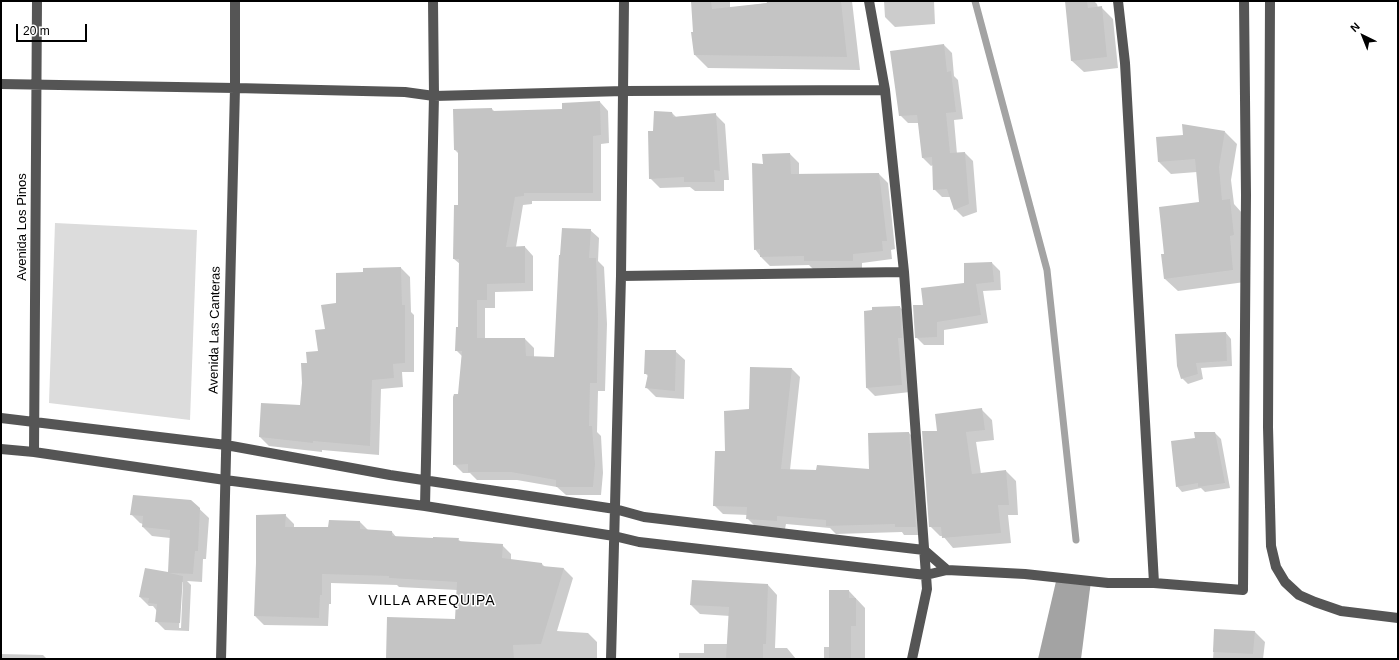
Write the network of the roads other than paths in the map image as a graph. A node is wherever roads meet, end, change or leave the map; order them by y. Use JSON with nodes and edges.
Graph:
{"nodes":[{"id":1,"x":37,"y":1,"type":"edge"},
{"id":2,"x":235,"y":1,"type":"edge"},
{"id":3,"x":433,"y":1,"type":"edge"},
{"id":4,"x":624,"y":1,"type":"edge"},
{"id":5,"x":869,"y":1,"type":"edge"},
{"id":6,"x":1118,"y":1,"type":"edge"},
{"id":7,"x":1244,"y":1,"type":"edge"},
{"id":8,"x":1270,"y":1,"type":"edge"},
{"id":9,"x":1,"y":84,"type":"edge"},
{"id":10,"x":36,"y":86,"type":"junction"},
{"id":11,"x":235,"y":88,"type":"junction"},
{"id":12,"x":885,"y":90,"type":"junction"},
{"id":13,"x":624,"y":91,"type":"junction"},
{"id":14,"x":434,"y":96,"type":"junction"},
{"id":15,"x":904,"y":272,"type":"junction"},
{"id":16,"x":621,"y":276,"type":"junction"},
{"id":17,"x":1,"y":418,"type":"edge"},
{"id":18,"x":35,"y":423,"type":"junction"},
{"id":19,"x":226,"y":445,"type":"junction"},
{"id":20,"x":1,"y":450,"type":"edge"},
{"id":21,"x":34,"y":452,"type":"junction"},
{"id":22,"x":225,"y":480,"type":"junction"},
{"id":23,"x":426,"y":480,"type":"junction"},
{"id":24,"x":425,"y":506,"type":"junction"},
{"id":25,"x":615,"y":510,"type":"junction"},
{"id":26,"x":614,"y":536,"type":"junction"},
{"id":27,"x":924,"y":550,"type":"junction"},
{"id":28,"x":947,"y":570,"type":"junction"},
{"id":29,"x":926,"y":575,"type":"junction"},
{"id":30,"x":1154,"y":583,"type":"junction"},
{"id":31,"x":1398,"y":618,"type":"edge"},
{"id":32,"x":221,"y":659,"type":"edge"},
{"id":33,"x":611,"y":659,"type":"edge"},
{"id":34,"x":912,"y":659,"type":"edge"}],
"edges":[{"from":1,"to":10,"type":"street","name":"Avenida Los Pinos"},
{"from":2,"to":11,"type":"street","name":"Avenida Las Canteras"},
{"from":3,"to":14,"type":"street"},
{"from":4,"to":13,"type":"street"},
{"from":5,"to":12,"type":"street"},
{"from":6,"to":30,"type":"street"},
{"from":7,"to":30,"type":"street"},
{"from":8,"to":31,"type":"street"},
{"from":9,"to":10,"type":"street"},
{"from":10,"to":11,"type":"street"},
{"from":10,"to":18,"type":"street","name":"Avenida Los Pinos"},
{"from":11,"to":14,"type":"street"},
{"from":11,"to":19,"type":"street","name":"Avenida Las Canteras"},
{"from":12,"to":13,"type":"street"},
{"from":12,"to":15,"type":"street"},
{"from":13,"to":14,"type":"street"},
{"from":13,"to":16,"type":"street"},
{"from":14,"to":23,"type":"street"},
{"from":15,"to":16,"type":"street"},
{"from":15,"to":27,"type":"street"},
{"from":16,"to":25,"type":"street"},
{"from":17,"to":18,"type":"street"},
{"from":18,"to":19,"type":"street"},
{"from":18,"to":21,"type":"street","name":"Avenida Los Pinos"},
{"from":19,"to":22,"type":"street","name":"Avenida Las Canteras"},
{"from":19,"to":23,"type":"street"},
{"from":20,"to":21,"type":"street"},
{"from":21,"to":22,"type":"street"},
{"from":22,"to":24,"type":"street"},
{"from":22,"to":32,"type":"street","name":"Avenida Las Canteras"},
{"from":23,"to":24,"type":"street"},
{"from":23,"to":25,"type":"street"},
{"from":24,"to":26,"type":"street"},
{"from":25,"to":26,"type":"street"},
{"from":25,"to":27,"type":"street"},
{"from":26,"to":29,"type":"street"},
{"from":26,"to":33,"type":"street"},
{"from":27,"to":28,"type":"street"},
{"from":27,"to":29,"type":"street"},
{"from":28,"to":29,"type":"street"},
{"from":28,"to":30,"type":"street"},
{"from":29,"to":34,"type":"street"}]}
